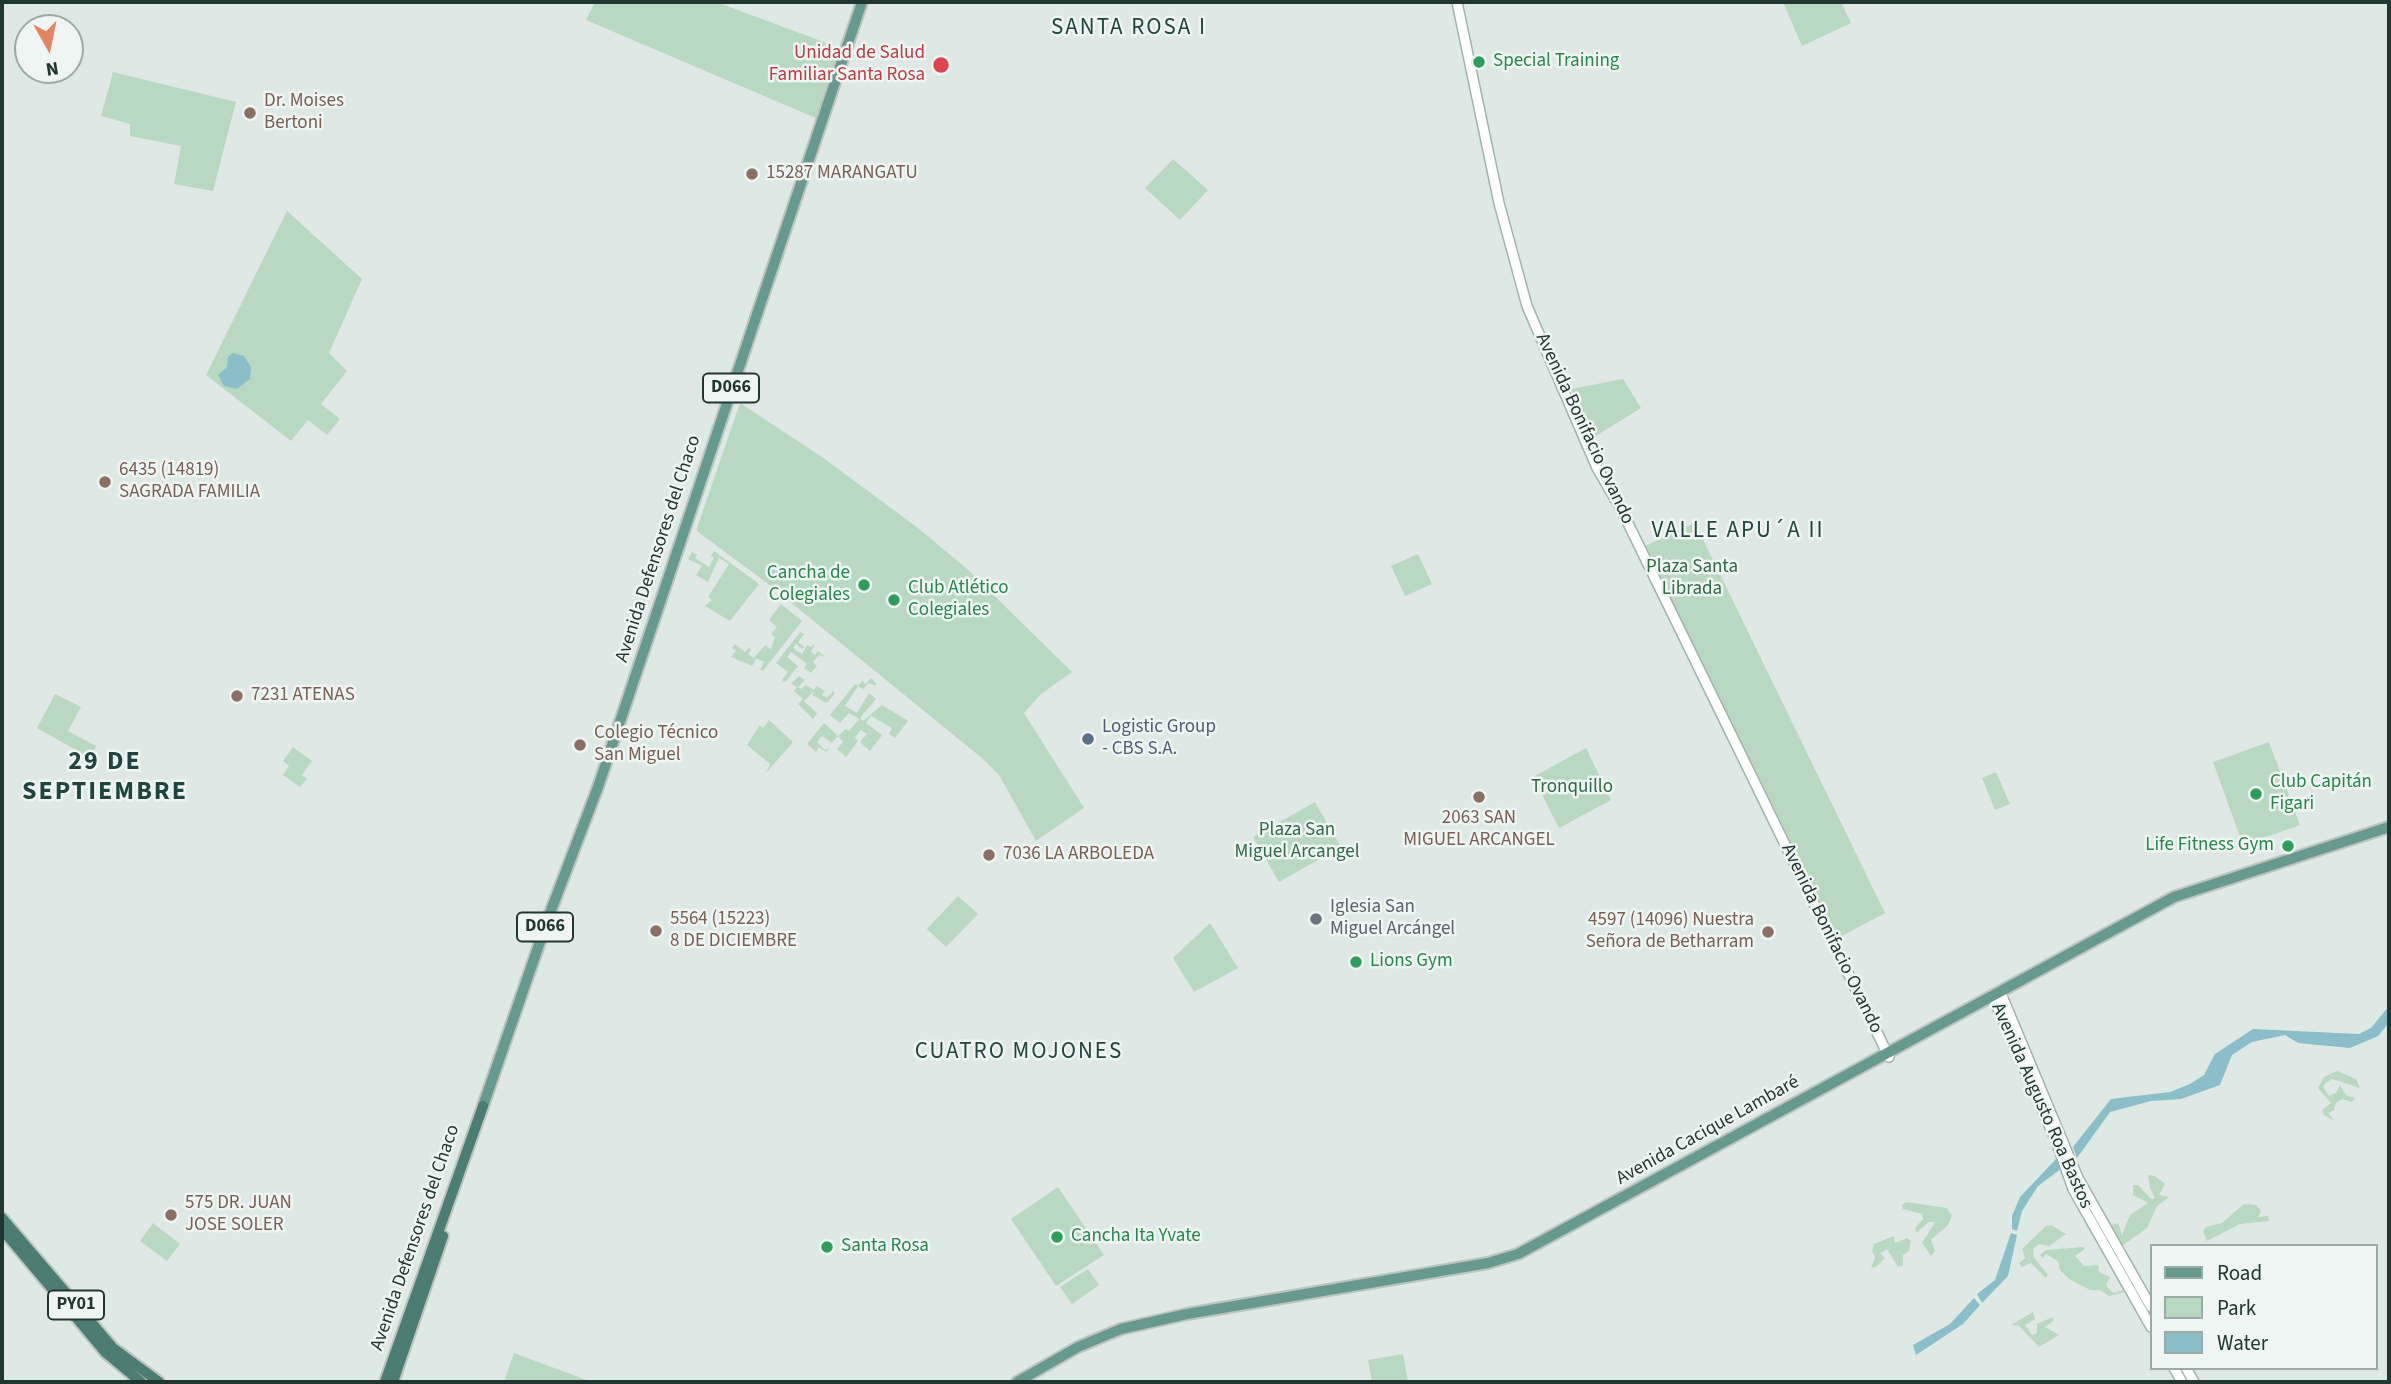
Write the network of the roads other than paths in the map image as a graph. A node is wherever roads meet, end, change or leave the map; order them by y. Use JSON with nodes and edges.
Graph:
{"nodes":[{"id":1,"x":862,"y":2,"type":"edge"},
{"id":2,"x":1457,"y":2,"type":"edge"},
{"id":3,"x":2389,"y":827,"type":"edge"},
{"id":4,"x":2389,"y":833,"type":"edge"},
{"id":5,"x":1997,"y":996,"type":"junction"},
{"id":6,"x":1888,"y":1055,"type":"junction"},
{"id":7,"x":483,"y":1106,"type":"joint"},
{"id":8,"x":2070,"y":1168,"type":"junction"},
{"id":9,"x":2,"y":1218,"type":"edge"},
{"id":10,"x":2,"y":1229,"type":"edge"},
{"id":11,"x":2150,"y":1305,"type":"edge"},
{"id":12,"x":1198,"y":1315,"type":"junction"},
{"id":13,"x":2150,"y":1325,"type":"edge"},
{"id":14,"x":390,"y":1378,"type":"edge"},
{"id":15,"x":141,"y":1382,"type":"edge"},
{"id":16,"x":159,"y":1382,"type":"edge"},
{"id":17,"x":1017,"y":1382,"type":"edge"},
{"id":18,"x":1027,"y":1382,"type":"edge"}],
"edges":[{"from":1,"to":7,"type":"main road","name":"Avenida Defensores del Chaco","number":"D066"},
{"from":2,"to":6,"type":"main road","name":"Avenida Bonifacio Ovando"},
{"from":3,"to":5,"type":"main road","name":"Avenida Cacique Lambaré"},
{"from":4,"to":5,"type":"main road","name":"Avenida Cacique Lambaré"},
{"from":5,"to":6,"type":"main road","name":"Avenida Cacique Lambaré"},
{"from":5,"to":8,"type":"main road","name":"Avenida Augusto Roa Bastos"},
{"from":6,"to":12,"type":"main road","name":"Avenida Cacique Lambaré"},
{"from":7,"to":14,"type":"highway","name":"Avenida Defensores del Chaco","number":"D066"},
{"from":8,"to":11,"type":"main road","name":"Avenida Augusto Roa Bastos"},
{"from":8,"to":13,"type":"main road","name":"Avenida Augusto Roa Bastos"},
{"from":9,"to":16,"type":"highway","number":"PY01"},
{"from":10,"to":15,"type":"highway","number":"PY01"},
{"from":12,"to":17,"type":"main road","name":"Avenida Cacique Lambaré"},
{"from":12,"to":18,"type":"main road","name":"Avenida Cacique Lambaré"}]}
